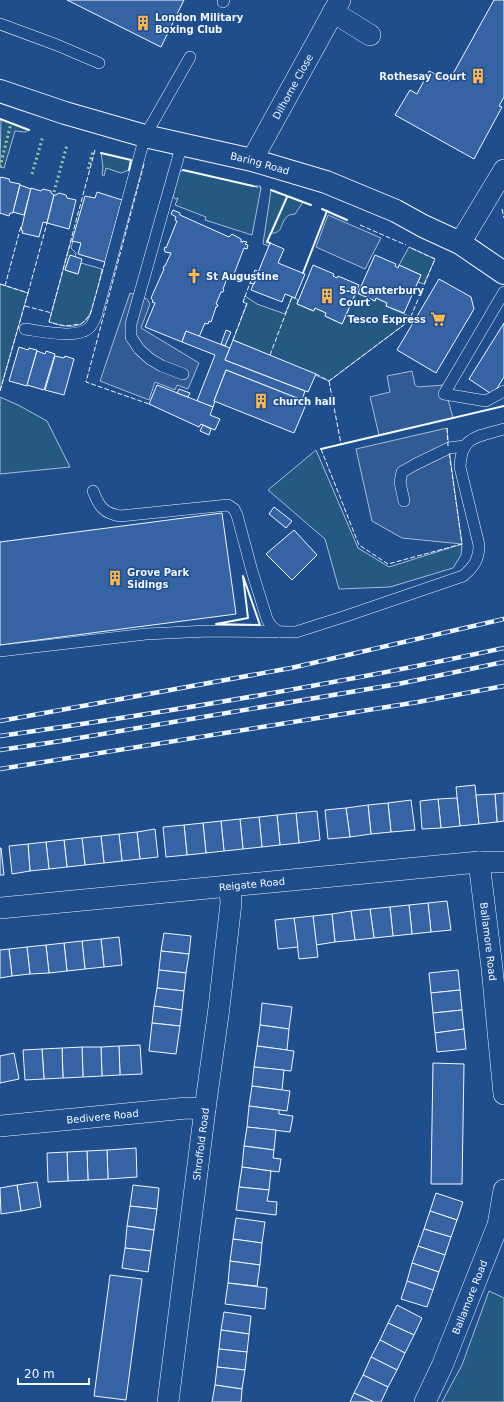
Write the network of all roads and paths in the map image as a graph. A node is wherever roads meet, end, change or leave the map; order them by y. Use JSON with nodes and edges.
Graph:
{"nodes":[{"id":1,"x":337,"y":6,"type":"edge"},
{"id":2,"x":0,"y":24,"type":"edge"},
{"id":3,"x":370,"y":35,"type":"dead end"},
{"id":4,"x":190,"y":57,"type":"dead end"},
{"id":5,"x":99,"y":63,"type":"dead end"},
{"id":6,"x":0,"y":91,"type":"edge"},
{"id":7,"x":145,"y":136,"type":"junction"},
{"id":8,"x":182,"y":144,"type":"junction"},
{"id":9,"x":252,"y":160,"type":"junction"},
{"id":10,"x":504,"y":170,"type":"edge"},
{"id":11,"x":460,"y":243,"type":"junction"},
{"id":12,"x":504,"y":272,"type":"edge"},
{"id":13,"x":504,"y":292,"type":"edge"},
{"id":14,"x":25,"y":329,"type":"dead end"},
{"id":15,"x":183,"y":374,"type":"dead end"},
{"id":16,"x":504,"y":391,"type":"edge"},
{"id":17,"x":504,"y":429,"type":"edge"},
{"id":18,"x":464,"y":446,"type":"junction"},
{"id":19,"x":92,"y":491,"type":"dead end"},
{"id":20,"x":404,"y":501,"type":"dead end"},
{"id":21,"x":279,"y":632,"type":"junction"},
{"id":22,"x":0,"y":651,"type":"edge"},
{"id":23,"x":479,"y":862,"type":"junction"},
{"id":24,"x":504,"y":862,"type":"edge"},
{"id":25,"x":230,"y":887,"type":"junction"},
{"id":26,"x":0,"y":908,"type":"edge"},
{"id":27,"x":504,"y":1094,"type":"edge"},
{"id":28,"x":205,"y":1109,"type":"junction"},
{"id":29,"x":0,"y":1126,"type":"edge"},
{"id":30,"x":504,"y":1190,"type":"edge"},
{"id":31,"x":168,"y":1402,"type":"edge"},
{"id":32,"x":425,"y":1402,"type":"edge"}],
"edges":[{"from":1,"to":3,"type":"street","name":"Dilhorne Close"},
{"from":1,"to":9,"type":"street","name":"Dilhorne Close"},
{"from":2,"to":5,"type":"lane"},
{"from":4,"to":7,"type":"lane"},
{"from":6,"to":7,"type":"main road","name":"Baring Road"},
{"from":7,"to":8,"type":"main road","name":"Baring Road"},
{"from":7,"to":14,"type":"lane"},
{"from":8,"to":9,"type":"main road","name":"Baring Road"},
{"from":8,"to":15,"type":"lane"},
{"from":9,"to":11,"type":"main road","name":"Baring Road"},
{"from":10,"to":11,"type":"street"},
{"from":11,"to":12,"type":"main road","name":"Baring Road"},
{"from":13,"to":16,"type":"lane"},
{"from":17,"to":18,"type":"lane"},
{"from":18,"to":20,"type":"lane"},
{"from":18,"to":21,"type":"lane"},
{"from":19,"to":21,"type":"lane"},
{"from":21,"to":22,"type":"lane"},
{"from":23,"to":24,"type":"street","name":"Reigate Road"},
{"from":23,"to":25,"type":"street","name":"Reigate Road"},
{"from":23,"to":27,"type":"street","name":"Ballamore Road"},
{"from":25,"to":26,"type":"street","name":"Reigate Road"},
{"from":25,"to":28,"type":"street","name":"Shroffold Road"},
{"from":28,"to":29,"type":"street","name":"Bedivere Road"},
{"from":28,"to":31,"type":"street","name":"Shroffold Road"},
{"from":30,"to":32,"type":"street","name":"Ballamore Road"}]}
